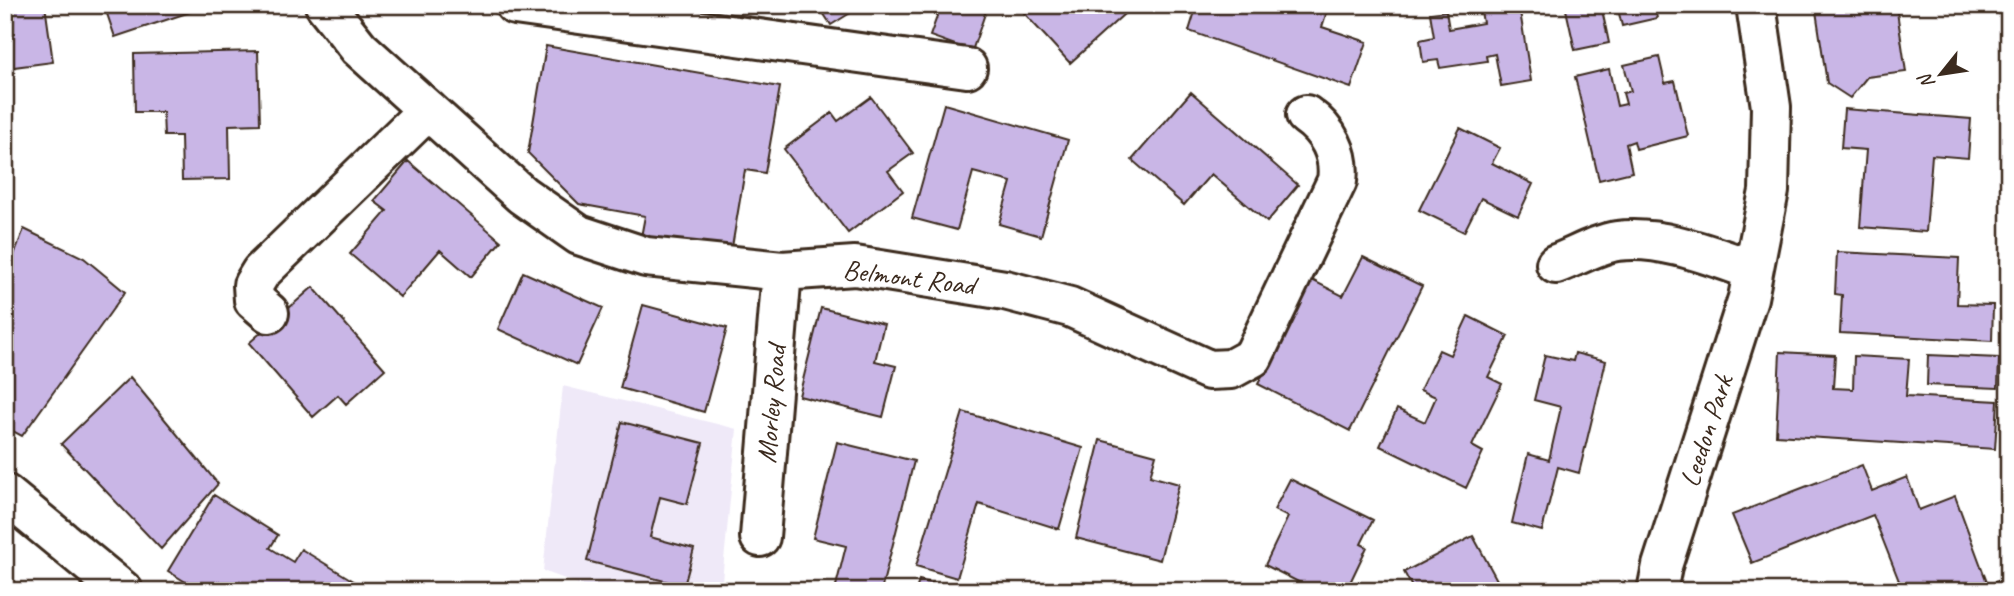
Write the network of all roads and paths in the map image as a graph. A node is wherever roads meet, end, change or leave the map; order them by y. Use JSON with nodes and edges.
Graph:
{"nodes":[{"id":1,"x":325,"y":5,"type":"edge"},
{"id":2,"x":514,"y":5,"type":"edge"},
{"id":3,"x":1756,"y":5,"type":"edge"},
{"id":4,"x":967,"y":68,"type":"dead end"},
{"id":5,"x":428,"y":110,"type":"junction"},
{"id":6,"x":1306,"y":115,"type":"dead end"},
{"id":7,"x":1556,"y":264,"type":"dead end"},
{"id":8,"x":1754,"y":270,"type":"junction"},
{"id":9,"x":782,"y":271,"type":"junction"},
{"id":10,"x":269,"y":313,"type":"dead end"},
{"id":11,"x":5,"y":495,"type":"edge"},
{"id":12,"x":760,"y":537,"type":"dead end"},
{"id":13,"x":123,"y":591,"type":"edge"},
{"id":14,"x":1657,"y":591,"type":"edge"}],
"edges":[{"from":1,"to":5,"type":"street","name":"Belmont Road"},
{"from":2,"to":4,"type":"street"},
{"from":3,"to":8,"type":"street","name":"Leedon Park"},
{"from":5,"to":9,"type":"street","name":"Belmont Road"},
{"from":5,"to":10,"type":"street"},
{"from":6,"to":9,"type":"street","name":"Belmont Road"},
{"from":7,"to":8,"type":"street"},
{"from":8,"to":14,"type":"street","name":"Leedon Park"},
{"from":9,"to":12,"type":"street","name":"Morley Road"},
{"from":11,"to":13,"type":"street"}]}
